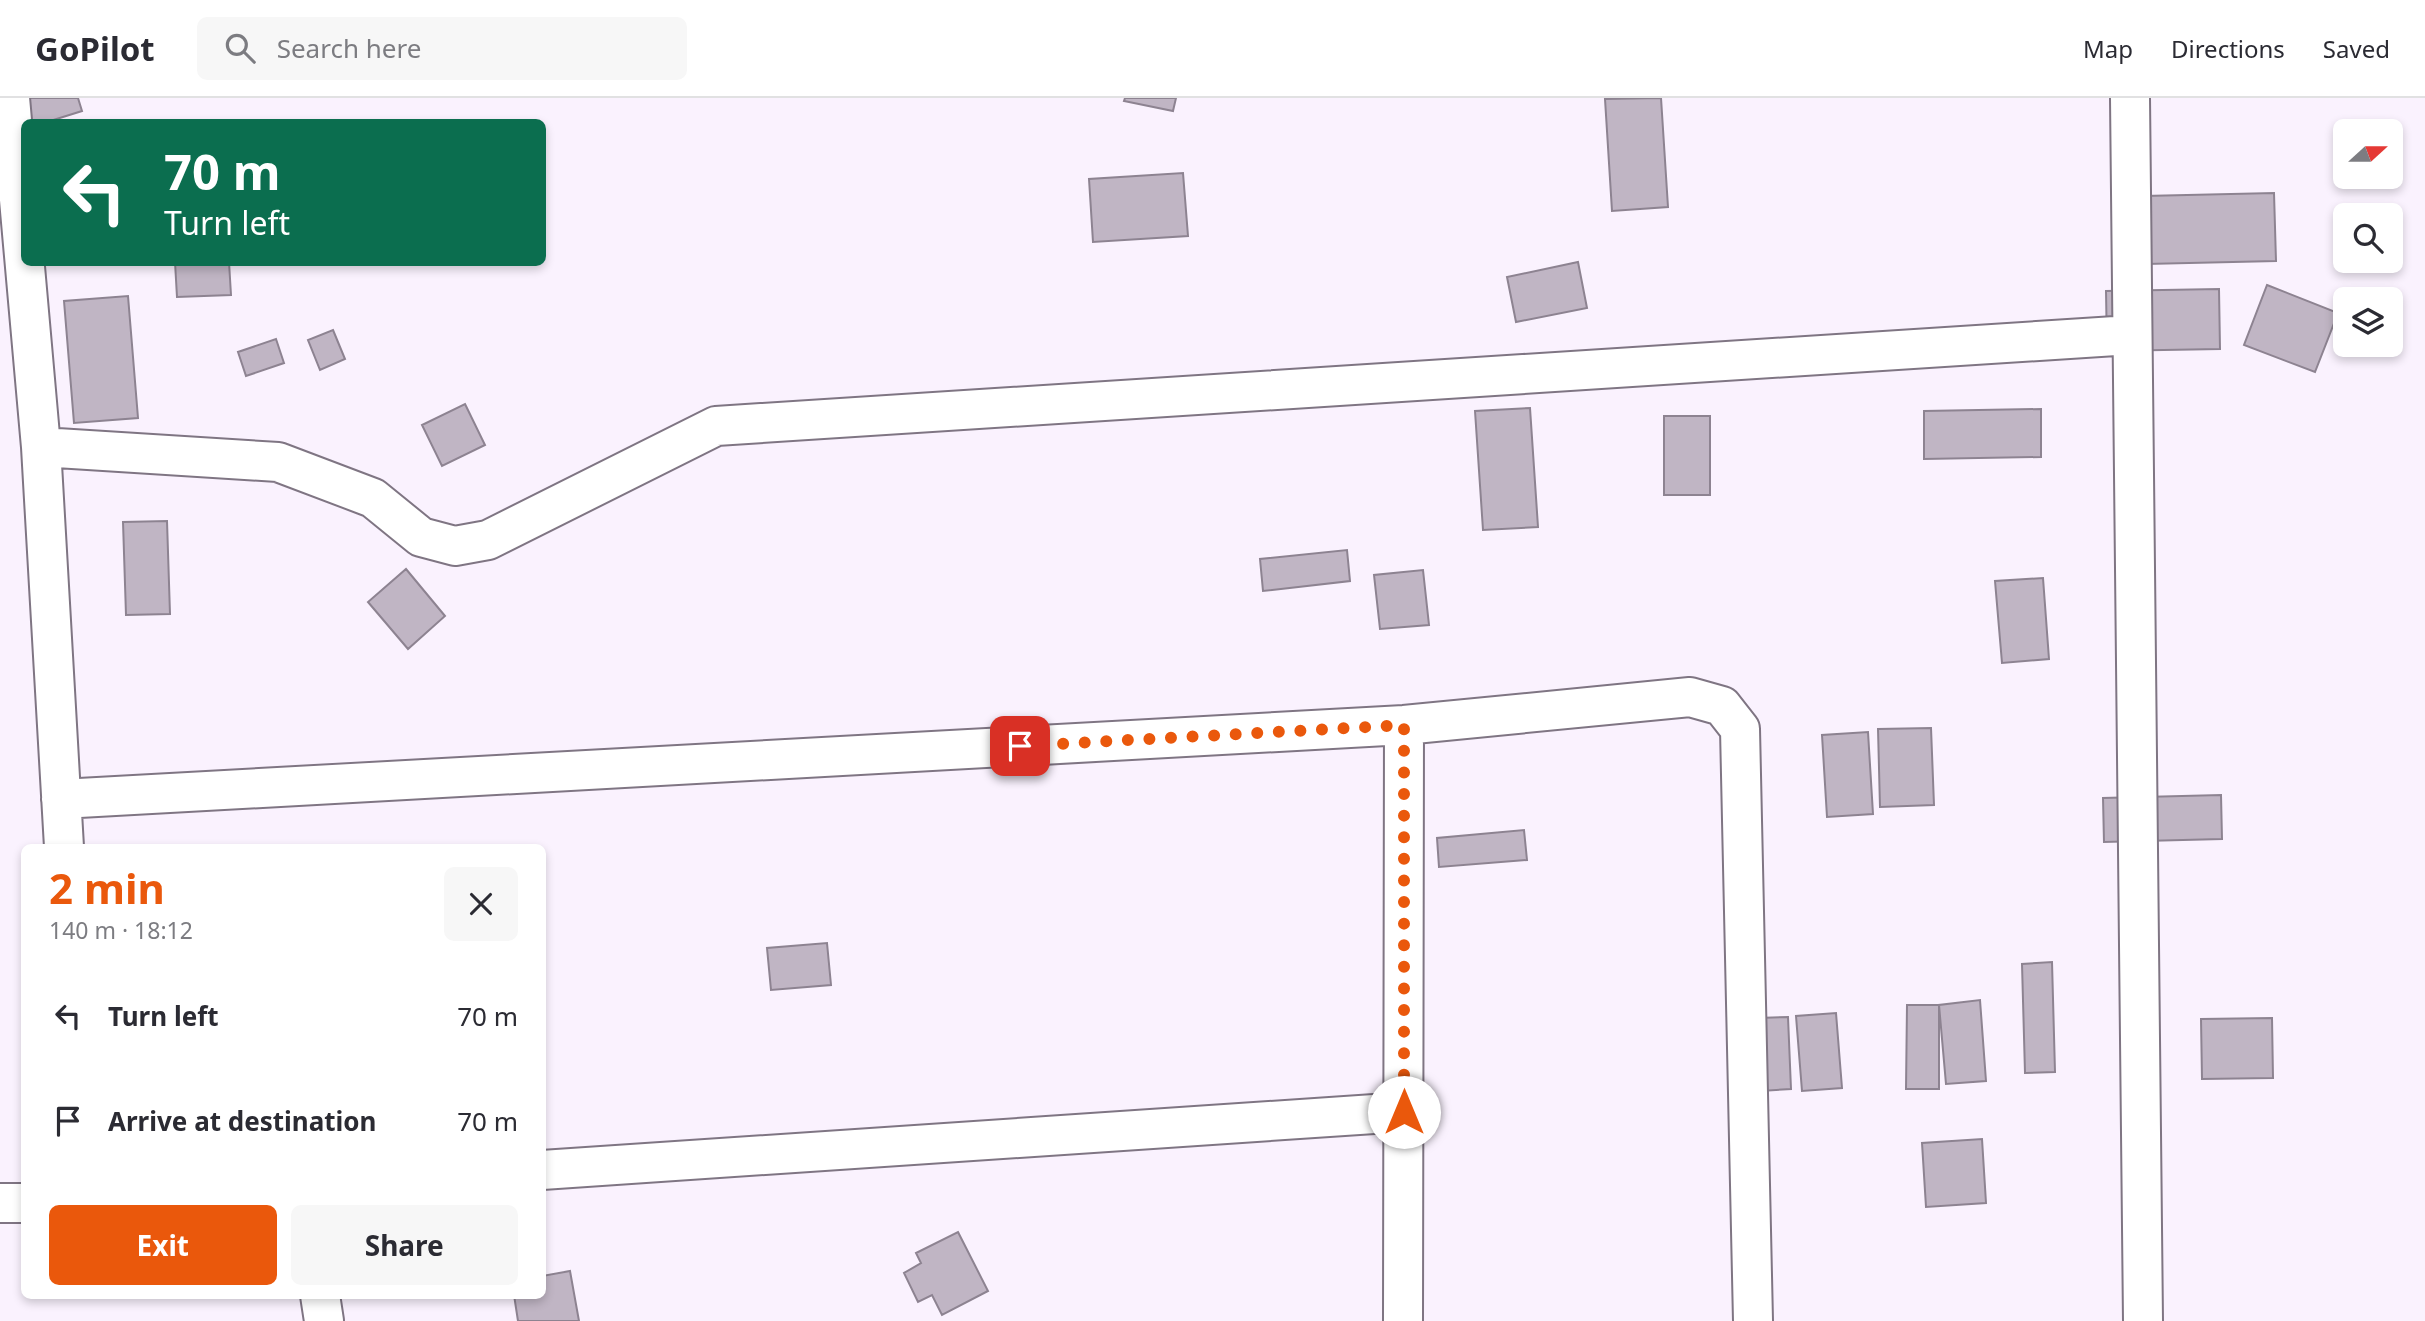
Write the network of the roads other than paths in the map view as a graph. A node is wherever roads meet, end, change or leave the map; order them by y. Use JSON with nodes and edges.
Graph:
{"nodes":[{"id":1,"x":10,"y":98,"type":"edge"},
{"id":2,"x":2130,"y":98,"type":"edge"},
{"id":3,"x":21,"y":222,"type":"edge"},
{"id":4,"x":25,"y":266,"type":"edge"},
{"id":5,"x":2131,"y":335,"type":"junction"},
{"id":6,"x":41,"y":447,"type":"junction"},
{"id":7,"x":1404,"y":725,"type":"junction"},
{"id":8,"x":61,"y":799,"type":"junction"},
{"id":9,"x":64,"y":844,"type":"edge"},
{"id":10,"x":1404,"y":1112,"type":"junction"},
{"id":11,"x":546,"y":1171,"type":"edge"},
{"id":12,"x":0,"y":1203,"type":"edge"},
{"id":13,"x":21,"y":1203,"type":"edge"},
{"id":14,"x":321,"y":1299,"type":"edge"},
{"id":15,"x":324,"y":1321,"type":"edge"},
{"id":16,"x":1403,"y":1321,"type":"edge"},
{"id":17,"x":1753,"y":1321,"type":"edge"},
{"id":18,"x":2143,"y":1321,"type":"edge"}],
"edges":[{"from":1,"to":3,"type":"street"},
{"from":2,"to":5,"type":"street"},
{"from":4,"to":6,"type":"street"},
{"from":5,"to":6,"type":"street"},
{"from":5,"to":18,"type":"street"},
{"from":6,"to":8,"type":"street"},
{"from":7,"to":8,"type":"street"},
{"from":7,"to":10,"type":"street"},
{"from":7,"to":17,"type":"street"},
{"from":8,"to":9,"type":"street"},
{"from":10,"to":11,"type":"street"},
{"from":10,"to":16,"type":"street"},
{"from":12,"to":13,"type":"street"},
{"from":14,"to":15,"type":"street"}]}
